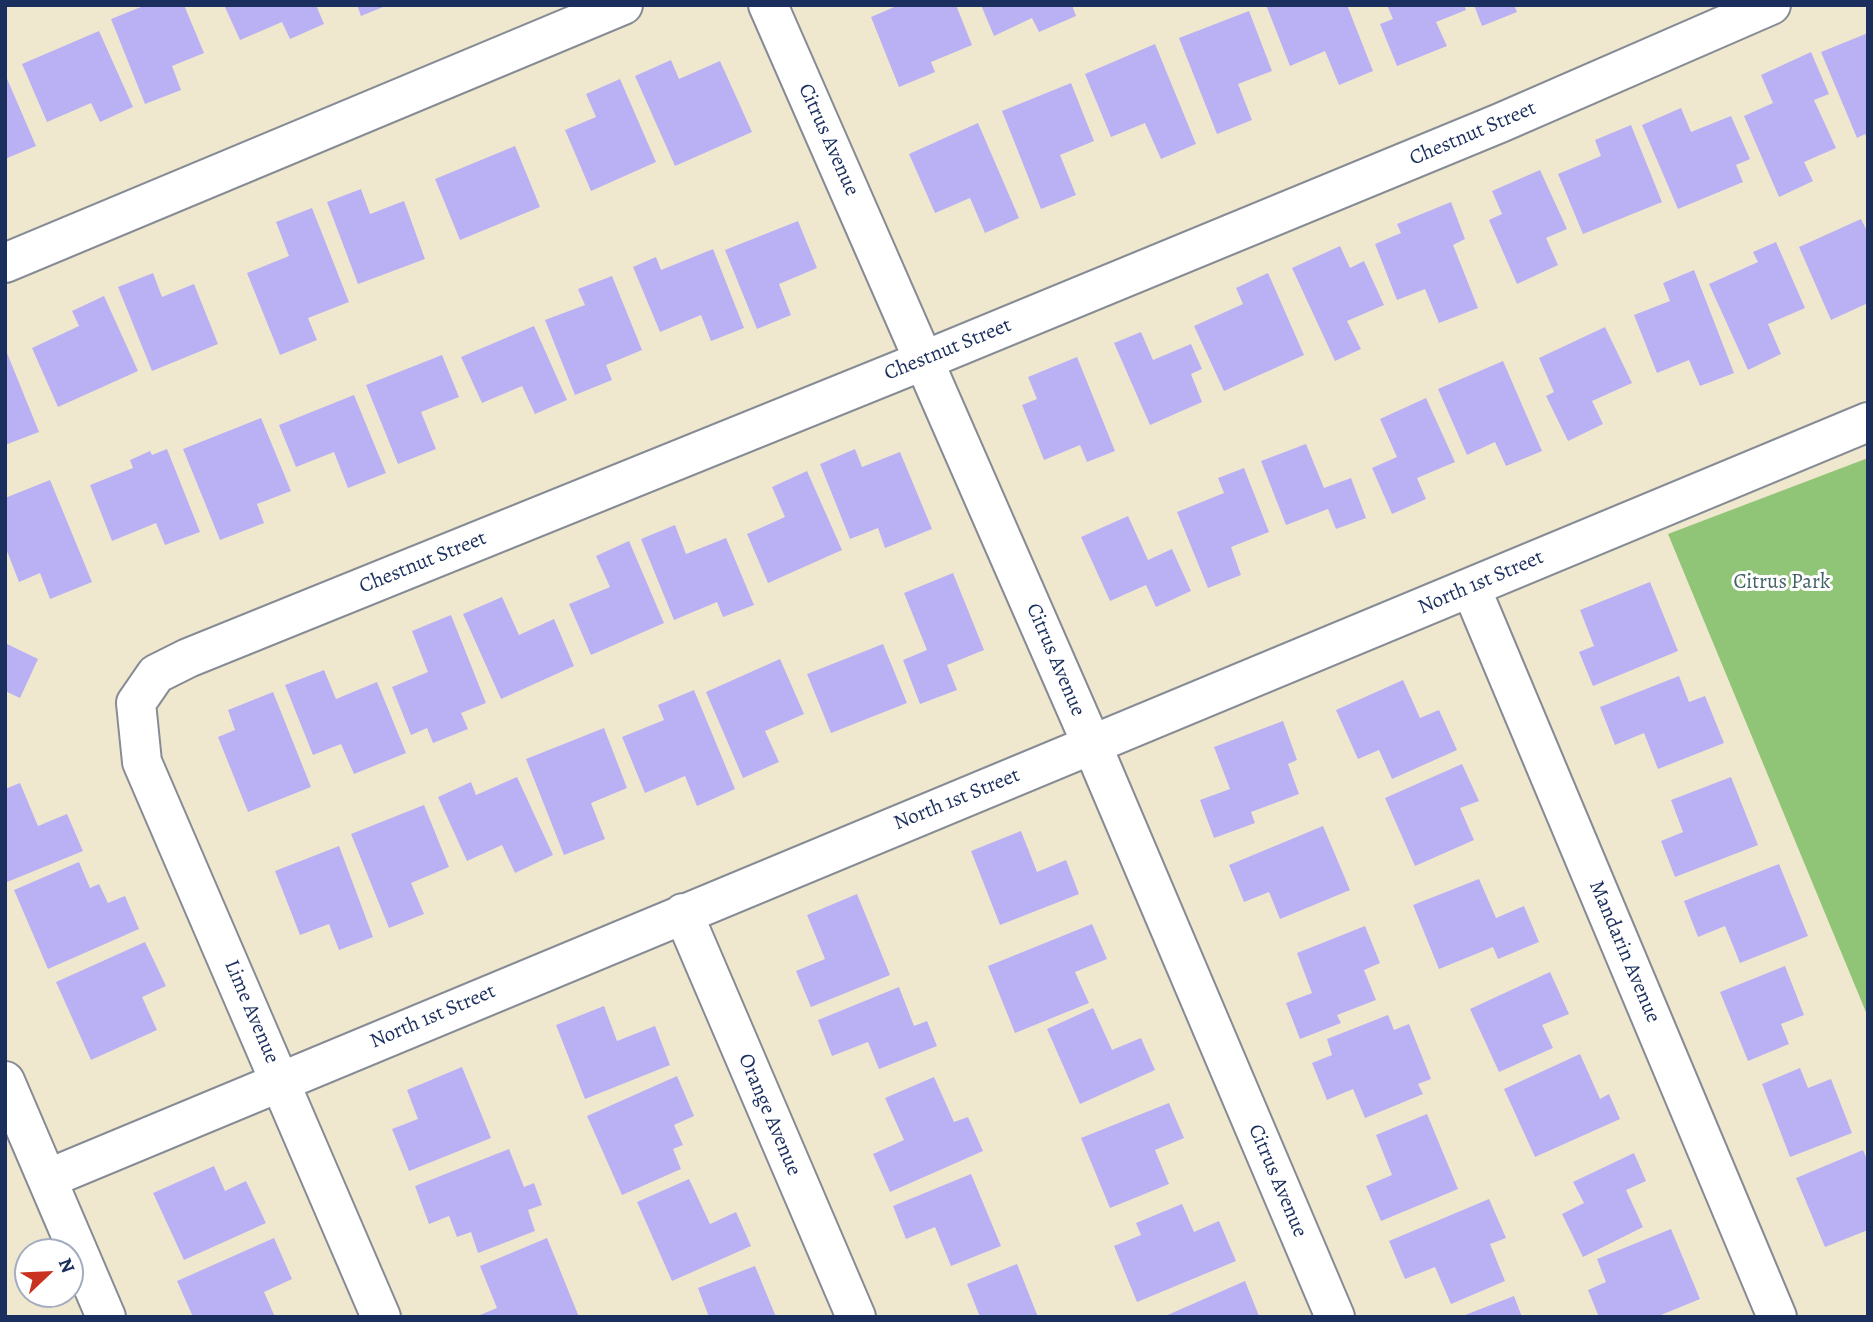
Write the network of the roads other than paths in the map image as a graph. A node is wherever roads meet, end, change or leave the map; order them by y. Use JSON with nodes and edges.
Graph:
{"nodes":[{"id":1,"x":623,"y":5,"type":"edge"},
{"id":2,"x":768,"y":5,"type":"edge"},
{"id":3,"x":1771,"y":5,"type":"edge"},
{"id":4,"x":5,"y":263,"type":"edge"},
{"id":5,"x":925,"y":360,"type":"junction"},
{"id":6,"x":1868,"y":422,"type":"edge"},
{"id":7,"x":1471,"y":588,"type":"junction"},
{"id":8,"x":136,"y":704,"type":"joint"},
{"id":9,"x":1092,"y":745,"type":"junction"},
{"id":10,"x":683,"y":914,"type":"junction"},
{"id":11,"x":5,"y":1081,"type":"edge"},
{"id":12,"x":281,"y":1081,"type":"junction"},
{"id":13,"x":47,"y":1179,"type":"junction"},
{"id":14,"x":106,"y":1317,"type":"edge"},
{"id":15,"x":381,"y":1317,"type":"edge"},
{"id":16,"x":856,"y":1317,"type":"edge"},
{"id":17,"x":1335,"y":1317,"type":"edge"},
{"id":18,"x":1777,"y":1317,"type":"edge"}],
"edges":[{"from":1,"to":4,"type":"street"},
{"from":2,"to":5,"type":"street","name":"Citrus Avenue"},
{"from":3,"to":5,"type":"street","name":"Chestnut Street"},
{"from":5,"to":8,"type":"street","name":"Chestnut Street"},
{"from":5,"to":9,"type":"street","name":"Citrus Avenue"},
{"from":6,"to":7,"type":"street","name":"North 1st Street"},
{"from":7,"to":9,"type":"street","name":"North 1st Street"},
{"from":7,"to":18,"type":"street","name":"Mandarin Avenue"},
{"from":8,"to":12,"type":"street","name":"Lime Avenue"},
{"from":9,"to":10,"type":"street","name":"North 1st Street"},
{"from":9,"to":17,"type":"street","name":"Citrus Avenue"},
{"from":10,"to":12,"type":"street","name":"North 1st Street"},
{"from":10,"to":16,"type":"street","name":"Orange Avenue"},
{"from":11,"to":13,"type":"street"},
{"from":12,"to":13,"type":"street","name":"North 1st Street"},
{"from":12,"to":15,"type":"street","name":"Lime Avenue"},
{"from":13,"to":14,"type":"street"}]}
